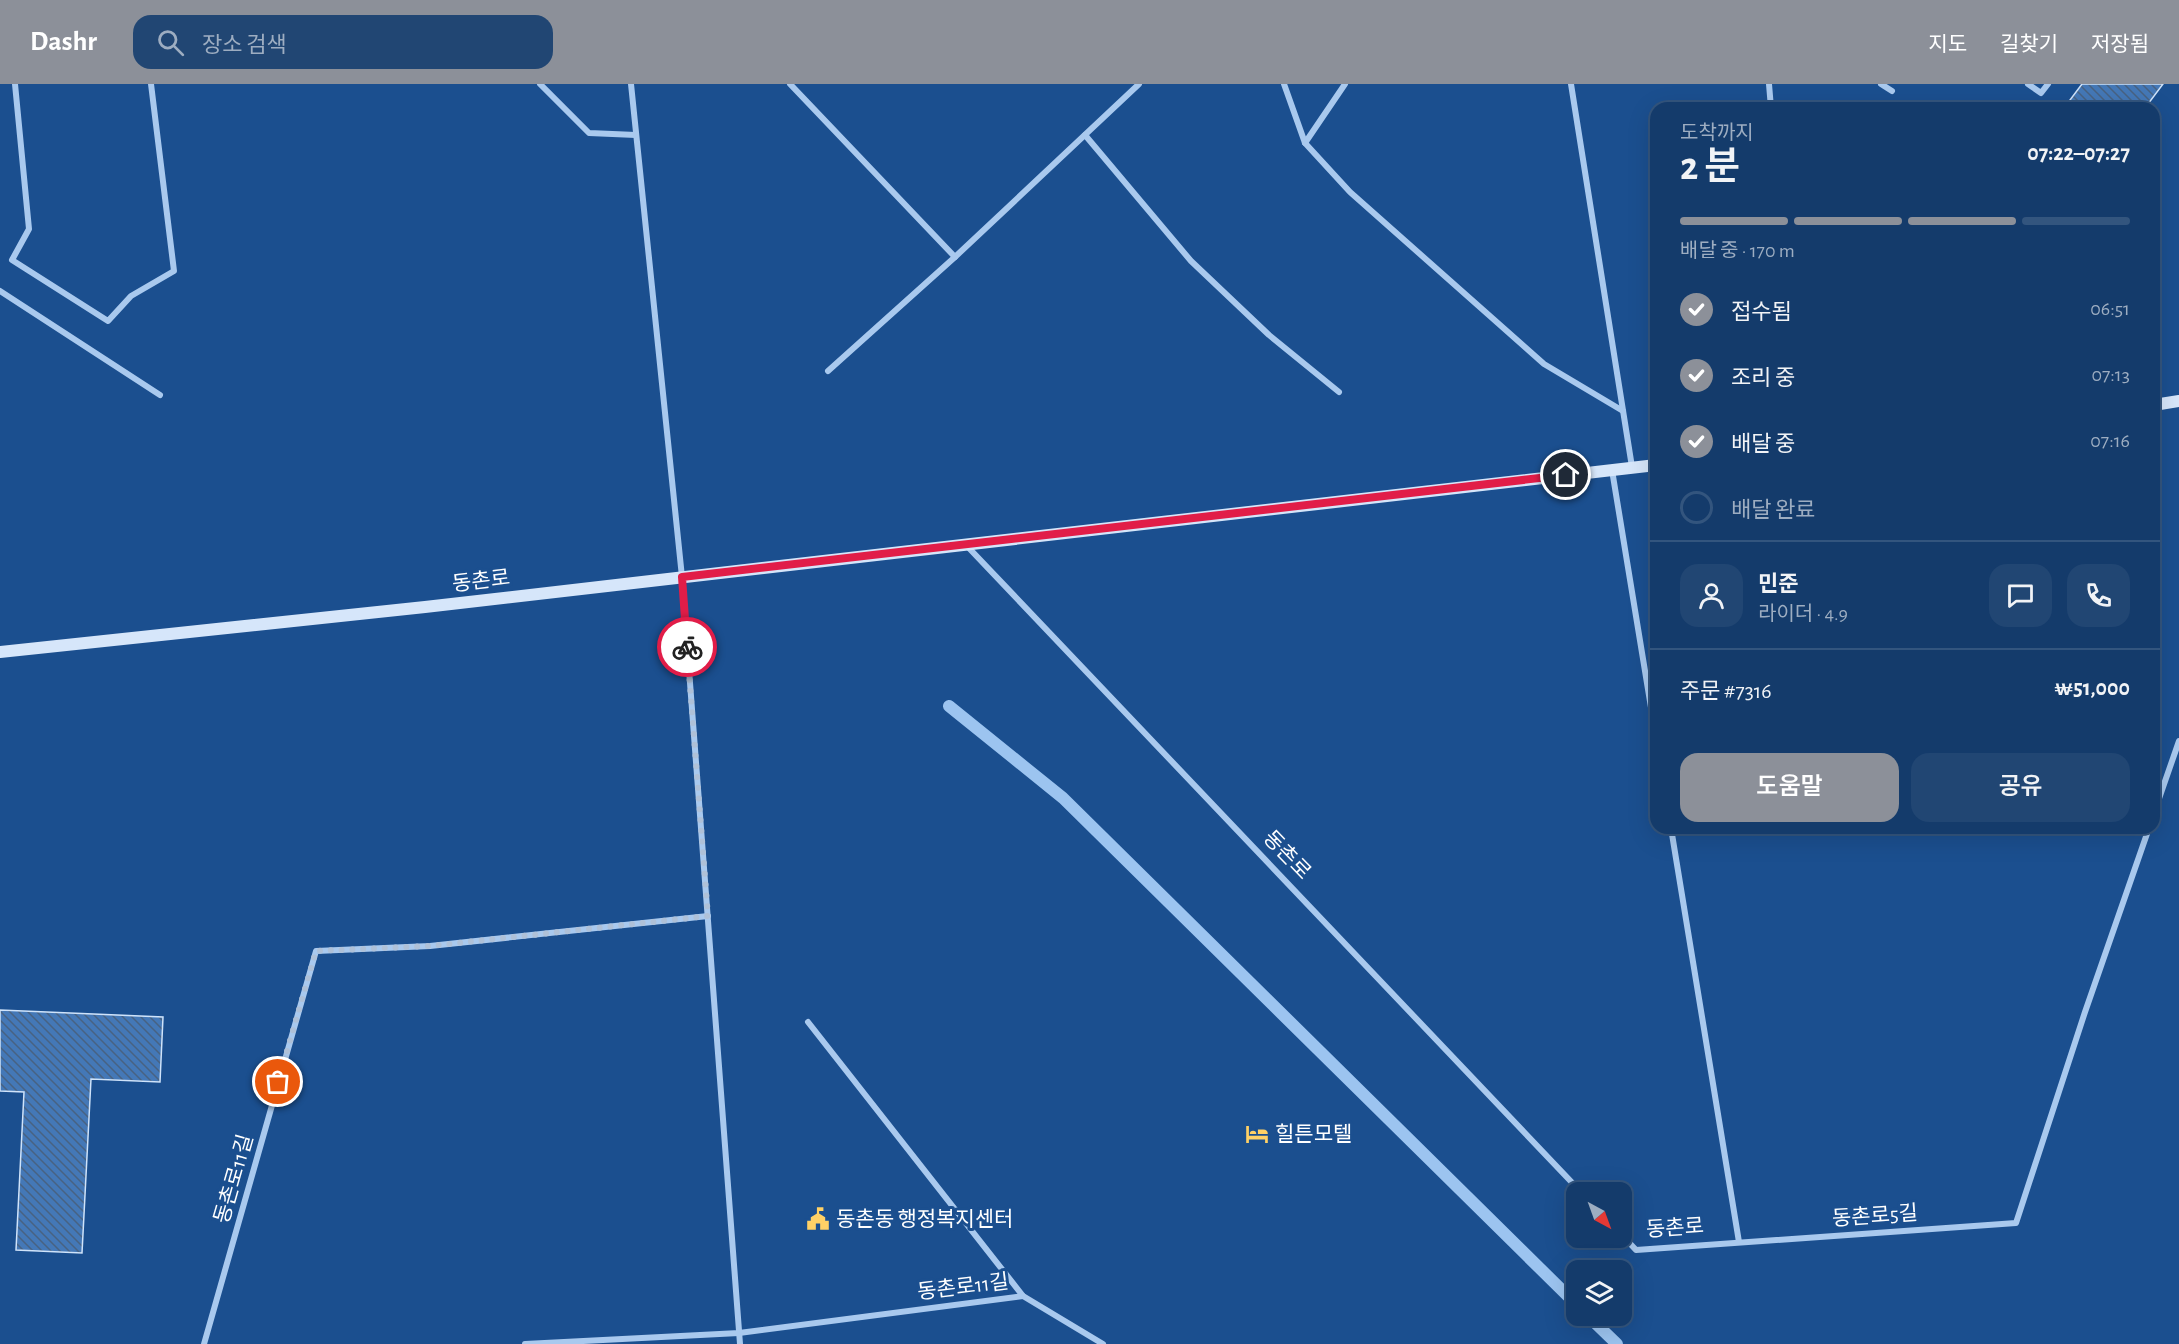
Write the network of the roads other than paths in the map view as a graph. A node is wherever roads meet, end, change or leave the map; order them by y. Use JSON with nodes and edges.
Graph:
{"nodes":[{"id":1,"x":15,"y":84,"type":"edge"},
{"id":2,"x":151,"y":84,"type":"edge"},
{"id":3,"x":540,"y":84,"type":"edge"},
{"id":4,"x":631,"y":84,"type":"edge"},
{"id":5,"x":790,"y":84,"type":"edge"},
{"id":6,"x":1139,"y":84,"type":"edge"},
{"id":7,"x":1284,"y":84,"type":"edge"},
{"id":8,"x":1345,"y":84,"type":"edge"},
{"id":9,"x":1571,"y":84,"type":"edge"},
{"id":10,"x":1769,"y":84,"type":"edge"},
{"id":11,"x":1881,"y":84,"type":"edge"},
{"id":12,"x":2028,"y":84,"type":"edge"},
{"id":13,"x":2048,"y":84,"type":"edge"},
{"id":14,"x":1892,"y":91,"type":"dead end"},
{"id":15,"x":1771,"y":102,"type":"edge"},
{"id":16,"x":636,"y":135,"type":"junction"},
{"id":17,"x":1085,"y":135,"type":"junction"},
{"id":18,"x":1305,"y":143,"type":"junction"},
{"id":19,"x":954,"y":256,"type":"junction"},
{"id":20,"x":0,"y":291,"type":"edge"},
{"id":21,"x":828,"y":371,"type":"dead end"},
{"id":22,"x":1338,"y":392,"type":"dead end"},
{"id":23,"x":160,"y":395,"type":"dead end"},
{"id":24,"x":2179,"y":401,"type":"edge"},
{"id":25,"x":2160,"y":404,"type":"edge"},
{"id":26,"x":1623,"y":411,"type":"junction"},
{"id":27,"x":1650,"y":466,"type":"edge"},
{"id":28,"x":1632,"y":467,"type":"junction"},
{"id":29,"x":1612,"y":470,"type":"junction"},
{"id":30,"x":965,"y":544,"type":"junction"},
{"id":31,"x":682,"y":577,"type":"junction"},
{"id":32,"x":0,"y":652,"type":"edge"},
{"id":33,"x":1650,"y":701,"type":"edge"},
{"id":34,"x":2179,"y":741,"type":"edge"},
{"id":35,"x":2160,"y":796,"type":"edge"},
{"id":36,"x":1672,"y":834,"type":"edge"},
{"id":37,"x":2147,"y":834,"type":"edge"},
{"id":38,"x":708,"y":916,"type":"junction"},
{"id":39,"x":808,"y":1022,"type":"dead end"},
{"id":40,"x":1571,"y":1182,"type":"edge"},
{"id":41,"x":1739,"y":1242,"type":"junction"},
{"id":42,"x":1632,"y":1246,"type":"edge"},
{"id":43,"x":1023,"y":1296,"type":"junction"},
{"id":44,"x":739,"y":1333,"type":"junction"},
{"id":45,"x":204,"y":1344,"type":"edge"},
{"id":46,"x":525,"y":1344,"type":"edge"},
{"id":47,"x":740,"y":1344,"type":"edge"},
{"id":48,"x":1103,"y":1344,"type":"edge"}],
"edges":[{"from":1,"to":2,"type":"street"},
{"from":3,"to":16,"type":"street"},
{"from":4,"to":16,"type":"street"},
{"from":5,"to":19,"type":"street"},
{"from":6,"to":17,"type":"street"},
{"from":7,"to":18,"type":"street"},
{"from":8,"to":18,"type":"street"},
{"from":9,"to":26,"type":"street"},
{"from":10,"to":15,"type":"street"},
{"from":11,"to":14,"type":"street"},
{"from":12,"to":13,"type":"street"},
{"from":16,"to":31,"type":"street"},
{"from":17,"to":19,"type":"street"},
{"from":17,"to":22,"type":"street"},
{"from":18,"to":26,"type":"street"},
{"from":19,"to":21,"type":"street"},
{"from":20,"to":23,"type":"street"},
{"from":24,"to":25,"type":"main road"},
{"from":26,"to":28,"type":"street"},
{"from":27,"to":28,"type":"main road","name":"동촌로"},
{"from":28,"to":29,"type":"main road","name":"동촌로"},
{"from":29,"to":30,"type":"main road","name":"동촌로"},
{"from":29,"to":33,"type":"street"},
{"from":30,"to":31,"type":"main road","name":"동촌로"},
{"from":30,"to":40,"type":"street","name":"동촌로"},
{"from":31,"to":32,"type":"main road","name":"동촌로"},
{"from":31,"to":38,"type":"street"},
{"from":34,"to":35,"type":"street"},
{"from":36,"to":41,"type":"street"},
{"from":37,"to":41,"type":"street","name":"동촌로5길"},
{"from":38,"to":44,"type":"street"},
{"from":38,"to":45,"type":"street","name":"동촌로11길"},
{"from":39,"to":43,"type":"street","name":"동촌로11길"},
{"from":41,"to":42,"type":"street","name":"동촌로"},
{"from":43,"to":44,"type":"street","name":"동촌로11길"},
{"from":43,"to":48,"type":"street"},
{"from":44,"to":46,"type":"street","name":"동촌로11길"},
{"from":44,"to":47,"type":"street"}]}
